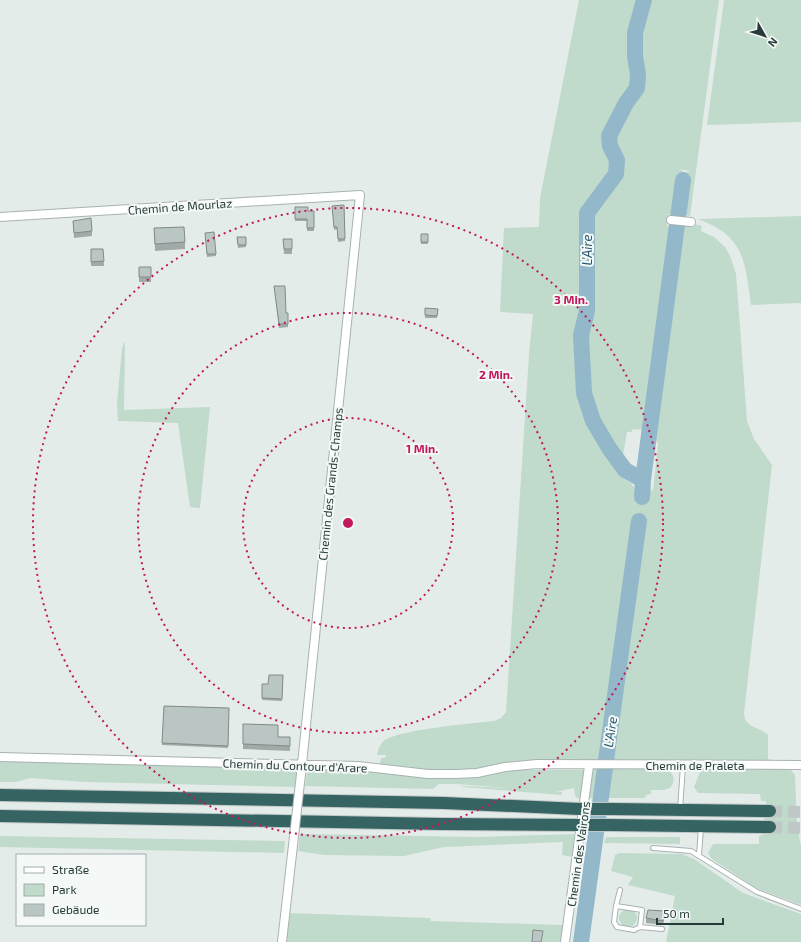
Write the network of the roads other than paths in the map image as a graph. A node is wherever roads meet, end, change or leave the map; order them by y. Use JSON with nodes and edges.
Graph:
{"nodes":[{"id":1,"x":360,"y":195,"type":"joint"},
{"id":2,"x":0,"y":217,"type":"edge"},
{"id":3,"x":670,"y":220,"type":"dead end"},
{"id":4,"x":688,"y":222,"type":"dead end"},
{"id":5,"x":0,"y":757,"type":"edge"},
{"id":6,"x":302,"y":764,"type":"junction"},
{"id":7,"x":801,"y":765,"type":"edge"},
{"id":8,"x":591,"y":766,"type":"junction"},
{"id":9,"x":683,"y":766,"type":"junction"},
{"id":10,"x":0,"y":795,"type":"edge"},
{"id":11,"x":680,"y":810,"type":"junction"},
{"id":12,"x":770,"y":811,"type":"tunnel mouth"},
{"id":13,"x":0,"y":816,"type":"edge"},
{"id":14,"x":701,"y":826,"type":"junction"},
{"id":15,"x":770,"y":827,"type":"tunnel mouth"},
{"id":16,"x":653,"y":848,"type":"dead end"},
{"id":17,"x":699,"y":855,"type":"junction"},
{"id":18,"x":620,"y":890,"type":"dead end"},
{"id":19,"x":616,"y":906,"type":"junction"},
{"id":20,"x":642,"y":910,"type":"junction"},
{"id":21,"x":801,"y":910,"type":"edge"},
{"id":22,"x":649,"y":911,"type":"edge"},
{"id":23,"x":640,"y":927,"type":"junction"},
{"id":24,"x":662,"y":929,"type":"dead end"},
{"id":25,"x":282,"y":942,"type":"edge"},
{"id":26,"x":566,"y":942,"type":"edge"}],
"edges":[{"from":1,"to":2,"type":"street","name":"Chemin de Mourlaz"},
{"from":1,"to":6,"type":"street","name":"Chemin des Grands-Champs"},
{"from":3,"to":4,"type":"street"},
{"from":5,"to":6,"type":"street","name":"Chemin du Contour d'Arare"},
{"from":6,"to":8,"type":"street","name":"Chemin du Contour d'Arare"},
{"from":6,"to":25,"type":"street","name":"Chemin des Grands-Champs","bridge":true},
{"from":7,"to":9,"type":"street","name":"Chemin de Praleta"},
{"from":8,"to":9,"type":"street","name":"Chemin de Praleta"},
{"from":8,"to":26,"type":"street","name":"Chemin des Vairons"},
{"from":9,"to":11,"type":"lane"},
{"from":10,"to":11,"type":"highway","bridge":true},
{"from":11,"to":12,"type":"highway"},
{"from":13,"to":14,"type":"highway","bridge":true},
{"from":14,"to":15,"type":"highway"},
{"from":14,"to":17,"type":"lane"},
{"from":16,"to":17,"type":"lane"},
{"from":17,"to":21,"type":"lane"},
{"from":18,"to":19,"type":"lane"},
{"from":19,"to":20,"type":"lane"},
{"from":19,"to":23,"type":"lane"},
{"from":20,"to":22,"type":"lane"},
{"from":20,"to":23,"type":"lane"},
{"from":23,"to":24,"type":"lane"}]}
